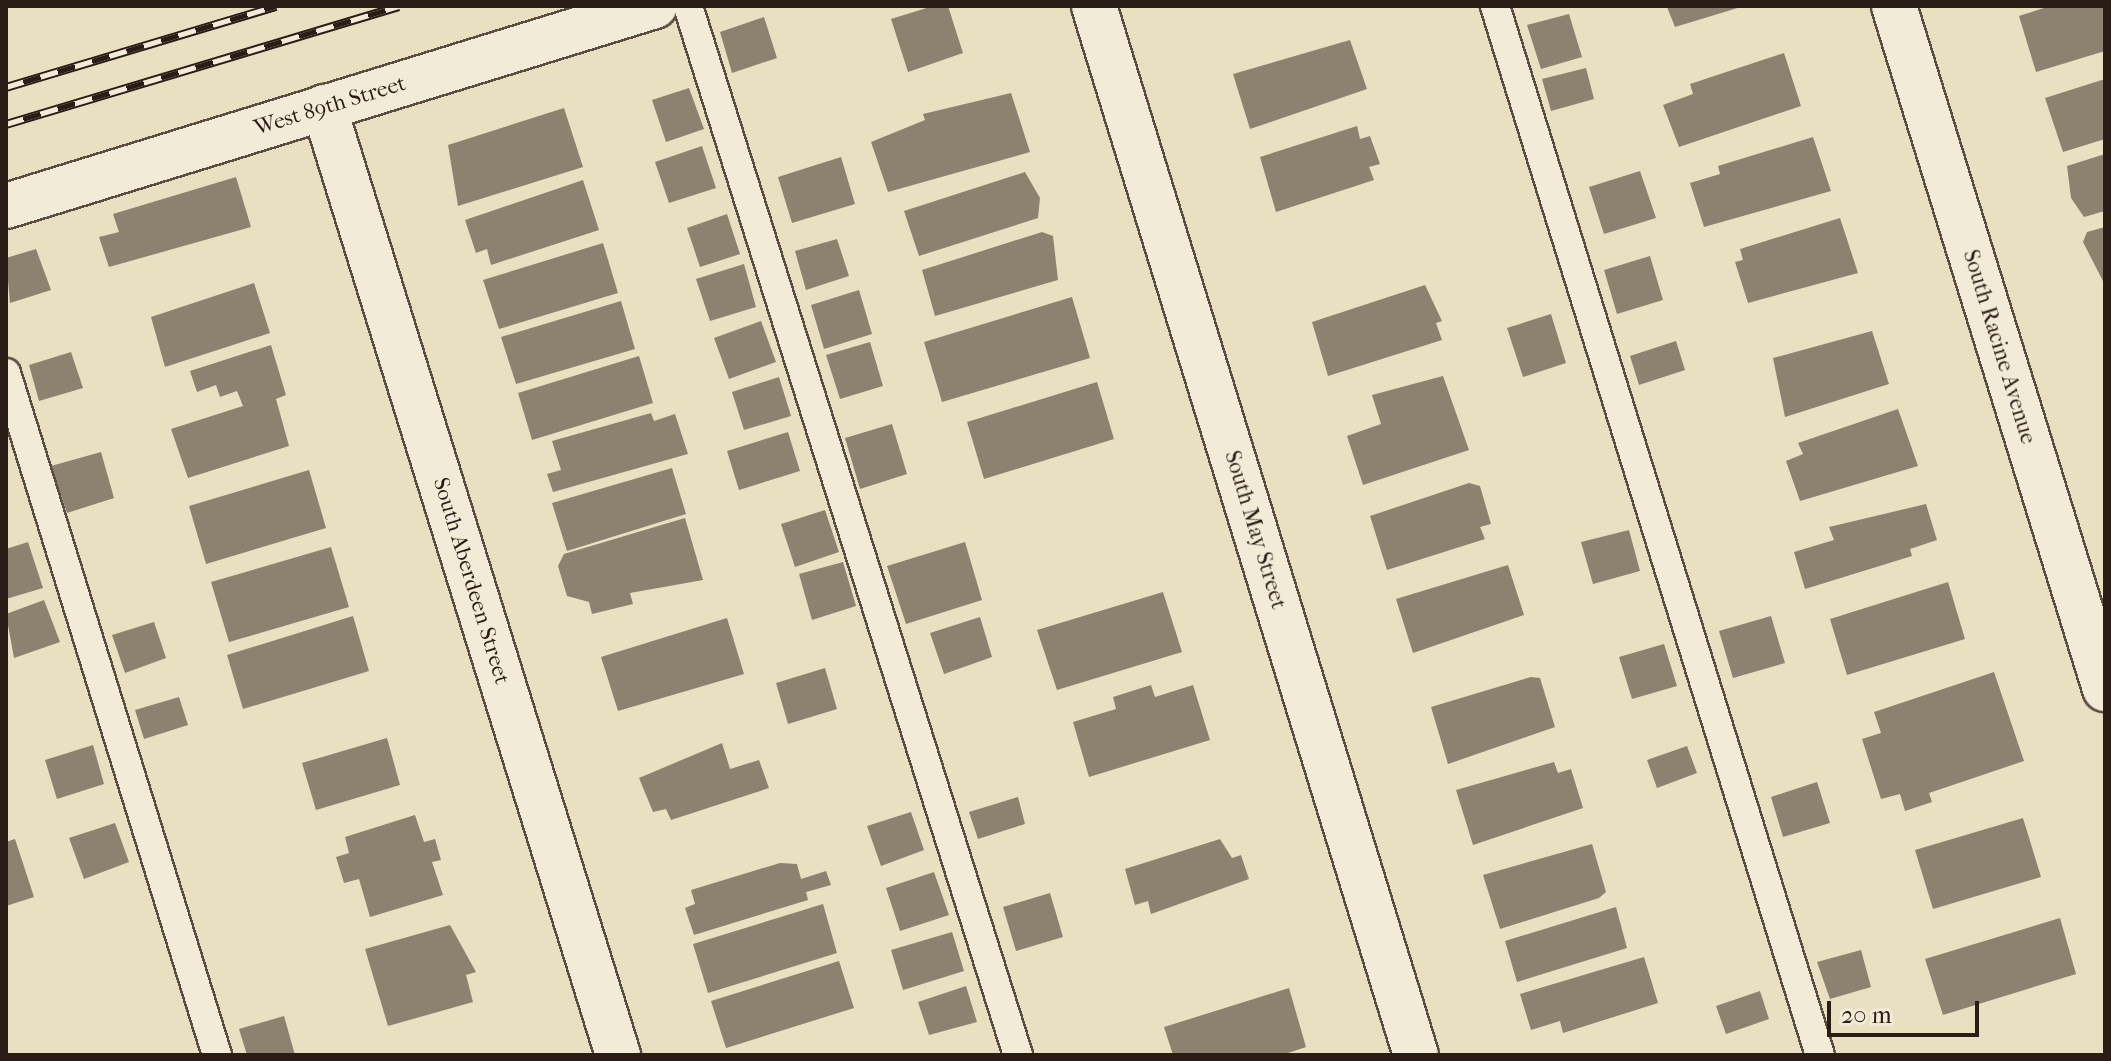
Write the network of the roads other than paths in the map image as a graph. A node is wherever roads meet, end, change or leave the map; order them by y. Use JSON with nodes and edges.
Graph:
{"nodes":[{"id":1,"x":655,"y":6,"type":"edge"},
{"id":2,"x":688,"y":6,"type":"edge"},
{"id":3,"x":1094,"y":6,"type":"edge"},
{"id":4,"x":1495,"y":6,"type":"edge"},
{"id":5,"x":1894,"y":6,"type":"edge"},
{"id":6,"x":324,"y":107,"type":"junction"},
{"id":7,"x":6,"y":206,"type":"edge"},
{"id":8,"x":6,"y":373,"type":"edge"},
{"id":9,"x":2105,"y":689,"type":"edge"},
{"id":10,"x":217,"y":1055,"type":"edge"},
{"id":11,"x":618,"y":1055,"type":"edge"},
{"id":12,"x":1018,"y":1055,"type":"edge"},
{"id":13,"x":1416,"y":1055,"type":"edge"},
{"id":14,"x":1820,"y":1055,"type":"edge"}],
"edges":[{"from":1,"to":6,"type":"street","name":"West 89th Street"},
{"from":2,"to":12,"type":"lane"},
{"from":3,"to":13,"type":"street","name":"South May Street"},
{"from":4,"to":14,"type":"lane"},
{"from":5,"to":9,"type":"street","name":"South Racine Avenue"},
{"from":6,"to":7,"type":"street","name":"West 89th Street"},
{"from":6,"to":11,"type":"street","name":"South Aberdeen Street"},
{"from":8,"to":10,"type":"lane"}]}
